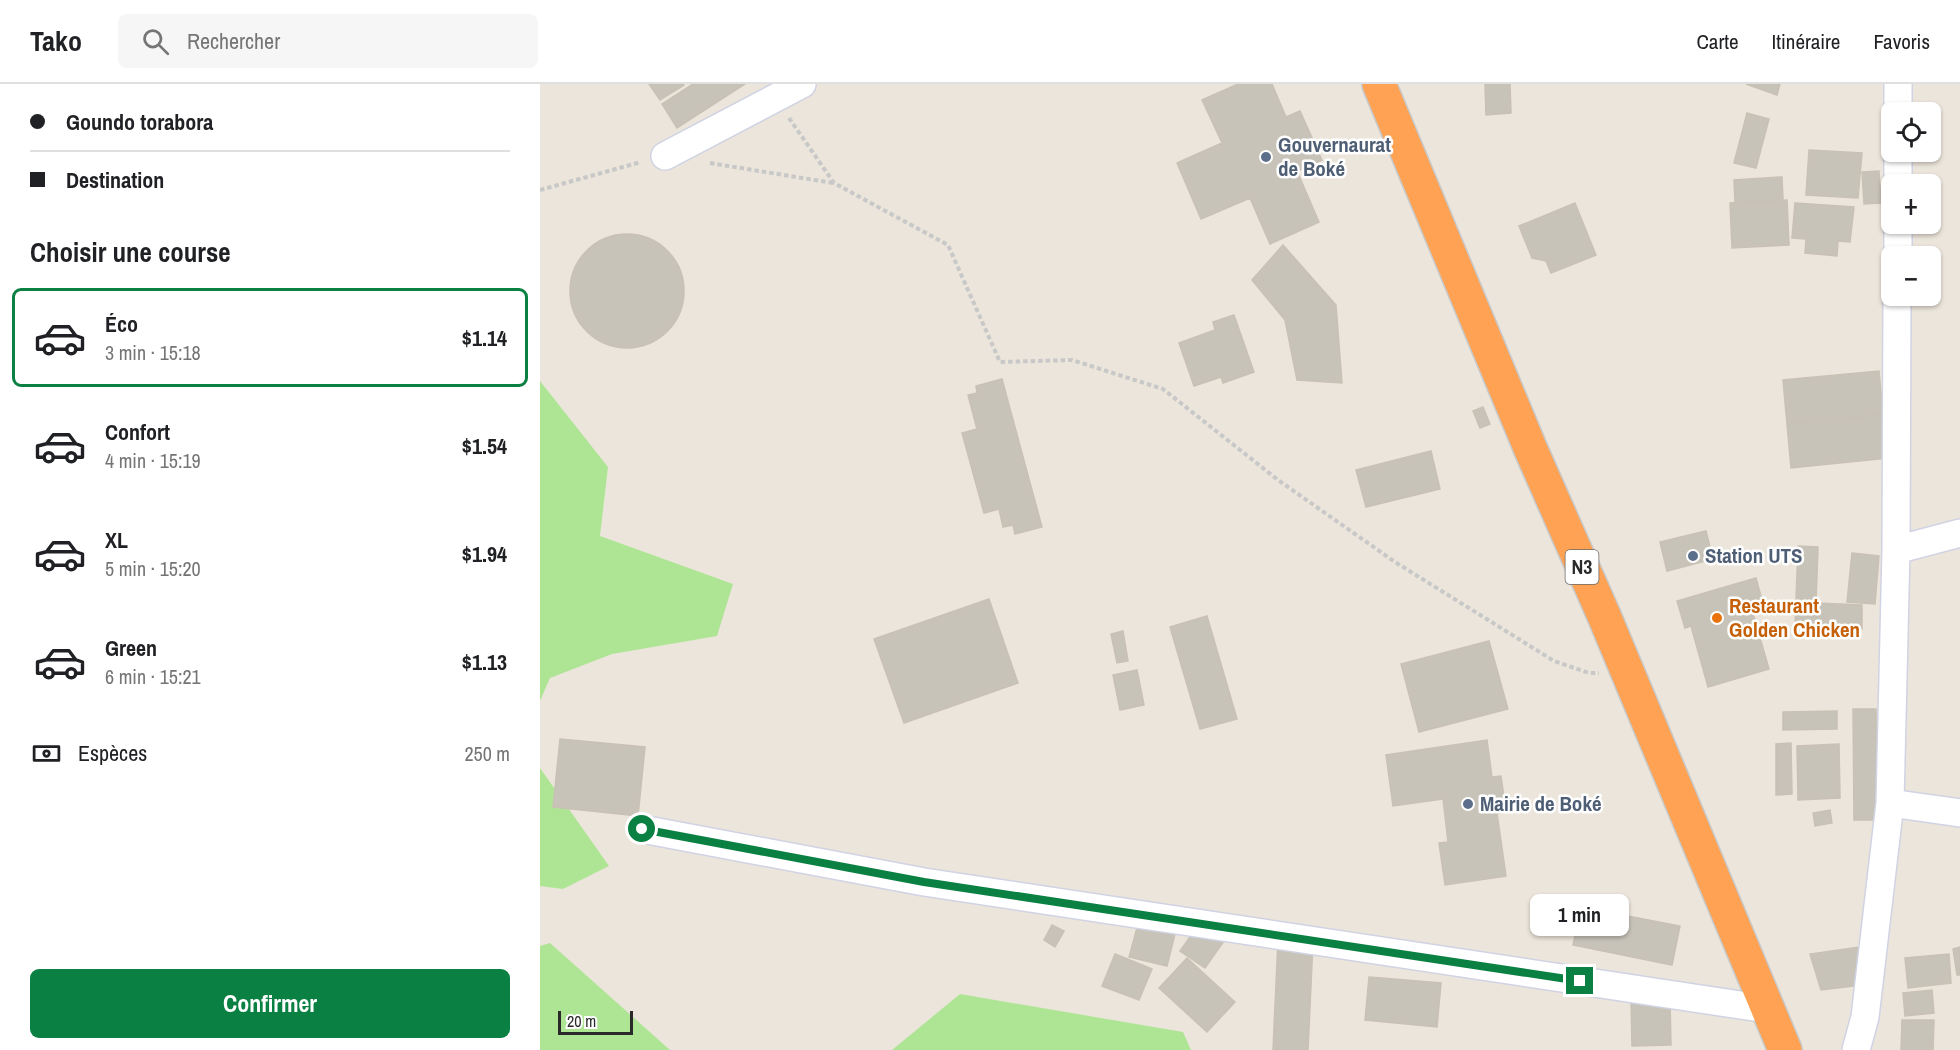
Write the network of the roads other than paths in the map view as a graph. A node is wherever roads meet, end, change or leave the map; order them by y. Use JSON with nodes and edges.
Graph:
{"nodes":[{"id":1,"x":802,"y":84,"type":"edge"},
{"id":2,"x":1379,"y":84,"type":"edge"},
{"id":3,"x":1898,"y":84,"type":"edge"},
{"id":4,"x":1898,"y":102,"type":"edge"},
{"id":5,"x":666,"y":156,"type":"road end"},
{"id":6,"x":1897,"y":306,"type":"edge"},
{"id":7,"x":1960,"y":532,"type":"edge"},
{"id":8,"x":1896,"y":550,"type":"junction"},
{"id":9,"x":1890,"y":802,"type":"junction"},
{"id":10,"x":1960,"y":813,"type":"edge"},
{"id":11,"x":642,"y":829,"type":"dead end"},
{"id":12,"x":1767,"y":1009,"type":"junction"},
{"id":13,"x":1785,"y":1050,"type":"edge"},
{"id":14,"x":1857,"y":1050,"type":"edge"}],
"edges":[{"from":1,"to":5,"type":"street"},
{"from":2,"to":12,"type":"highway","number":"N3"},
{"from":3,"to":4,"type":"street"},
{"from":6,"to":8,"type":"street"},
{"from":7,"to":8,"type":"street"},
{"from":8,"to":9,"type":"street"},
{"from":9,"to":10,"type":"street"},
{"from":9,"to":14,"type":"street"},
{"from":11,"to":12,"type":"street"},
{"from":12,"to":13,"type":"highway","number":"N3"}]}
